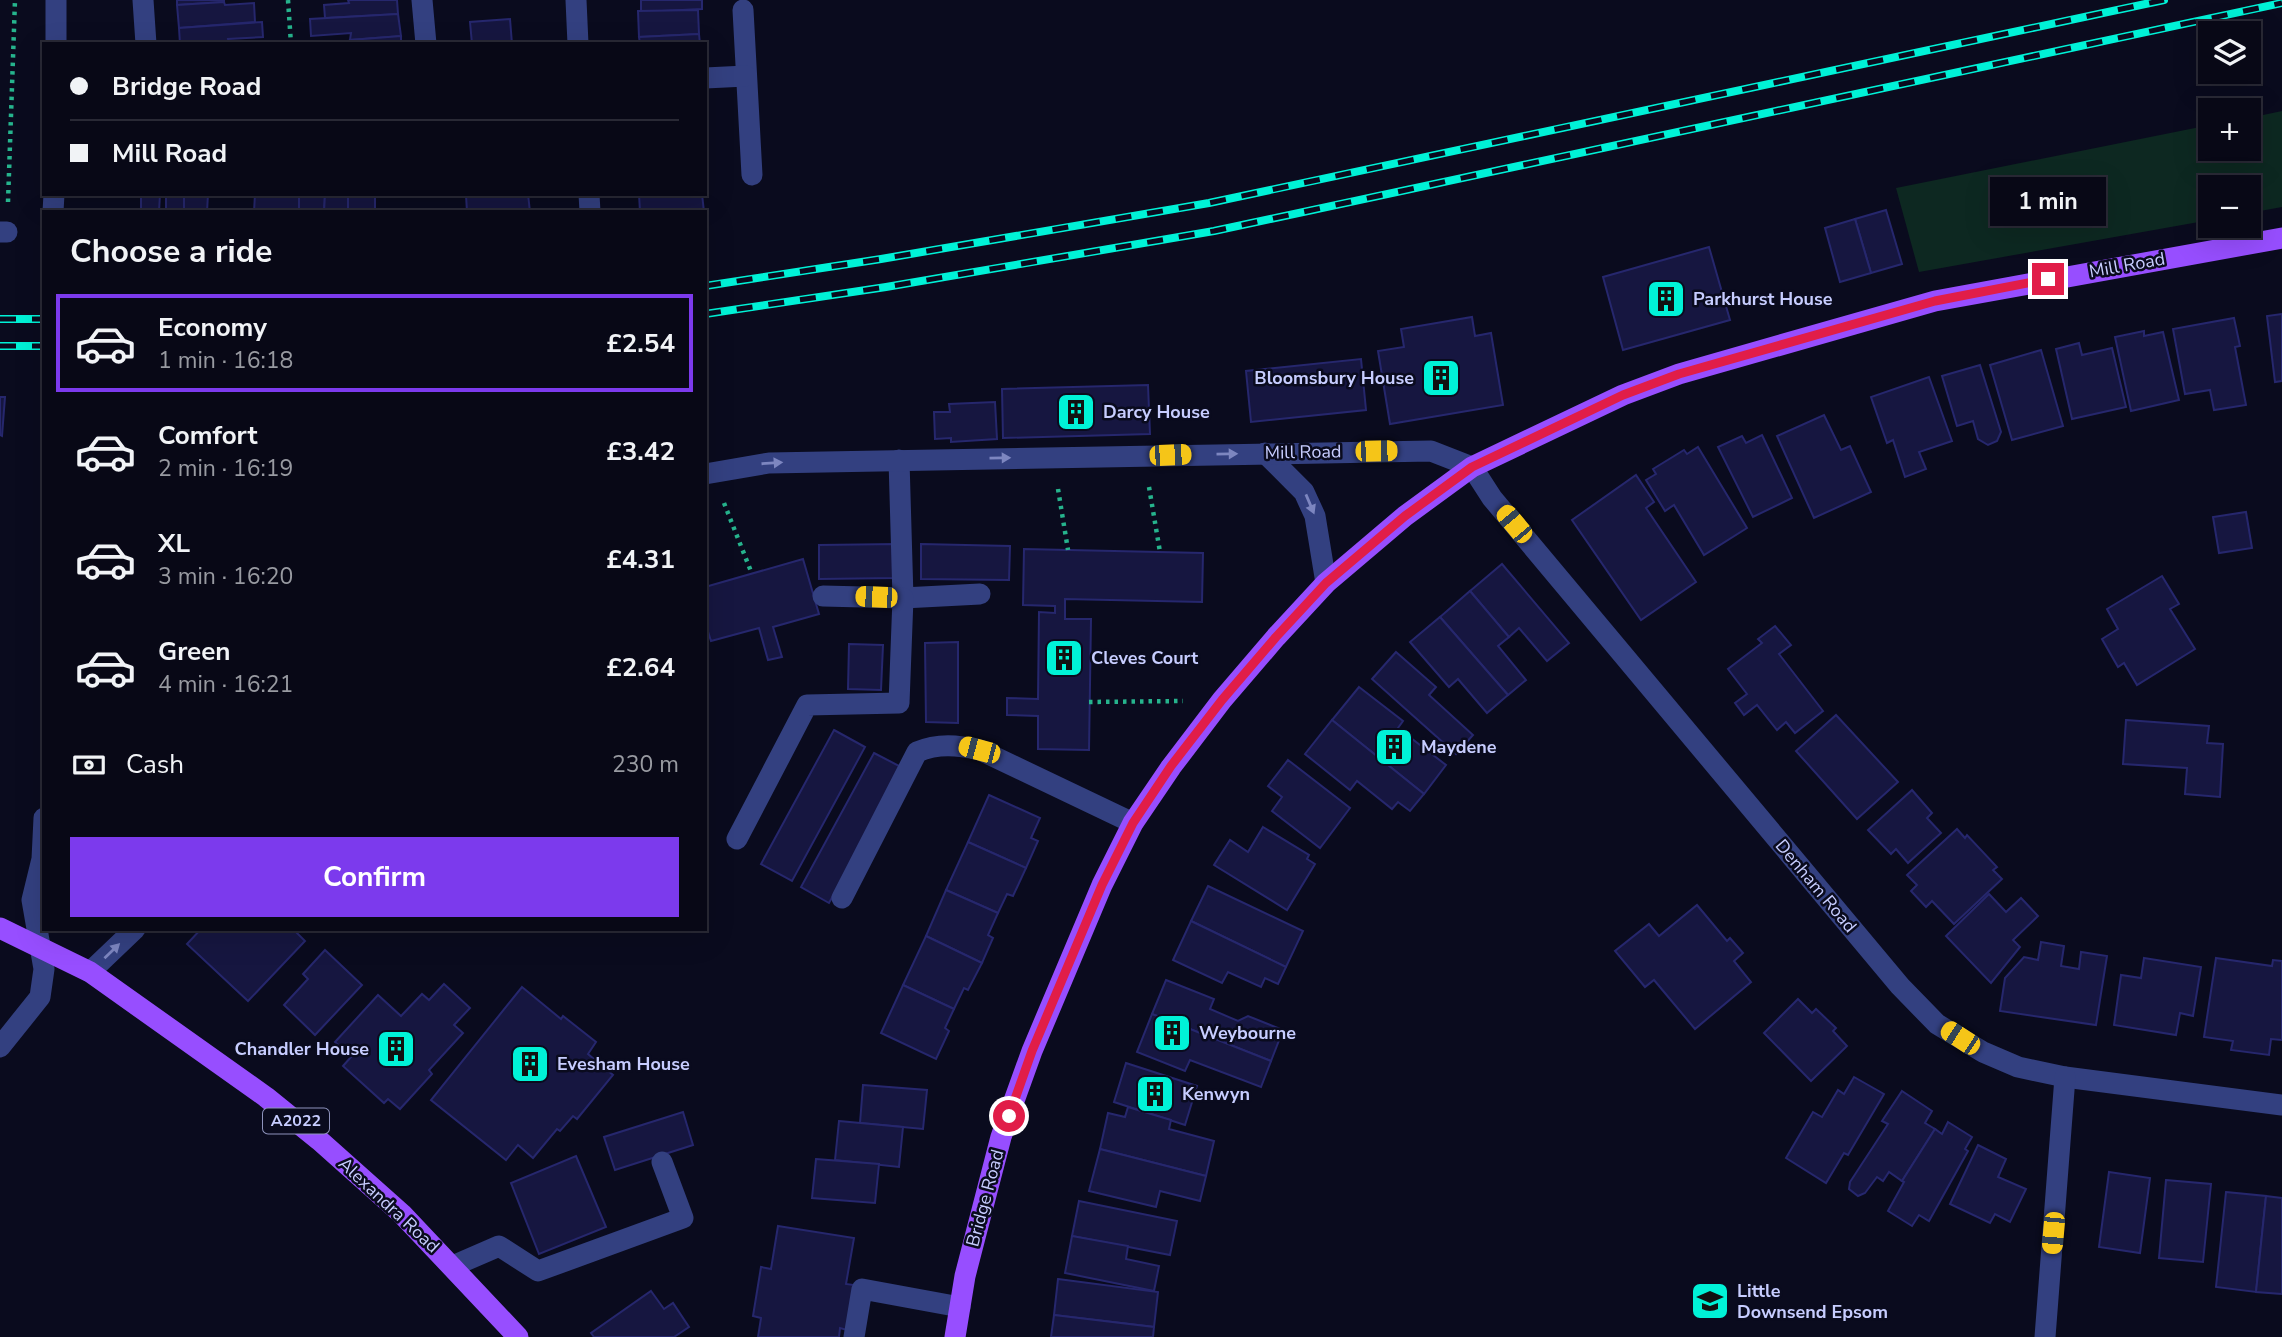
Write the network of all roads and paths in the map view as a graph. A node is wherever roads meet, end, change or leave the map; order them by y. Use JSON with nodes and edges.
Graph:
{"nodes":[{"id":1,"x":15,"y":0,"type":"edge"},
{"id":2,"x":56,"y":0,"type":"edge"},
{"id":3,"x":143,"y":0,"type":"edge"},
{"id":4,"x":288,"y":0,"type":"edge"},
{"id":5,"x":422,"y":0,"type":"edge"},
{"id":6,"x":576,"y":0,"type":"edge"},
{"id":7,"x":743,"y":10,"type":"dead end"},
{"id":8,"x":56,"y":42,"type":"edge"},
{"id":9,"x":146,"y":42,"type":"edge"},
{"id":10,"x":291,"y":42,"type":"edge"},
{"id":11,"x":426,"y":42,"type":"edge"},
{"id":12,"x":578,"y":42,"type":"edge"},
{"id":13,"x":746,"y":76,"type":"junction"},
{"id":14,"x":707,"y":78,"type":"edge"},
{"id":15,"x":752,"y":174,"type":"dead end"},
{"id":16,"x":4,"y":232,"type":"edge"},
{"id":17,"x":2282,"y":238,"type":"edge"},
{"id":18,"x":1265,"y":453,"type":"junction"},
{"id":19,"x":1052,"y":456,"type":"junction"},
{"id":20,"x":1143,"y":456,"type":"junction"},
{"id":21,"x":899,"y":460,"type":"junction"},
{"id":22,"x":1472,"y":467,"type":"junction"},
{"id":23,"x":708,"y":473,"type":"edge"},
{"id":24,"x":1068,"y":550,"type":"dead end"},
{"id":25,"x":1160,"y":552,"type":"dead end"},
{"id":26,"x":752,"y":574,"type":"dead end"},
{"id":27,"x":1326,"y":583,"type":"junction"},
{"id":28,"x":980,"y":594,"type":"dead end"},
{"id":29,"x":823,"y":596,"type":"dead end"},
{"id":30,"x":903,"y":598,"type":"junction"},
{"id":31,"x":1222,"y":700,"type":"junction"},
{"id":32,"x":1089,"y":702,"type":"dead end"},
{"id":33,"x":1133,"y":823,"type":"junction"},
{"id":34,"x":737,"y":838,"type":"dead end"},
{"id":35,"x":42,"y":859,"type":"edge"},
{"id":36,"x":842,"y":898,"type":"dead end"},
{"id":37,"x":0,"y":928,"type":"edge"},
{"id":38,"x":133,"y":931,"type":"edge"},
{"id":39,"x":39,"y":947,"type":"junction"},
{"id":40,"x":90,"y":972,"type":"junction"},
{"id":41,"x":0,"y":1047,"type":"edge"},
{"id":42,"x":2065,"y":1077,"type":"junction"},
{"id":43,"x":2282,"y":1104,"type":"edge"},
{"id":44,"x":662,"y":1162,"type":"dead end"},
{"id":45,"x":453,"y":1266,"type":"junction"},
{"id":46,"x":960,"y":1307,"type":"junction"},
{"id":47,"x":518,"y":1337,"type":"edge"},
{"id":48,"x":854,"y":1337,"type":"edge"},
{"id":49,"x":955,"y":1337,"type":"edge"},
{"id":50,"x":2045,"y":1337,"type":"edge"}],
"edges":[{"from":1,"to":16,"type":"path"},
{"from":2,"to":8,"type":"street"},
{"from":3,"to":9,"type":"street"},
{"from":4,"to":10,"type":"path"},
{"from":5,"to":11,"type":"street"},
{"from":6,"to":12,"type":"street"},
{"from":7,"to":13,"type":"street"},
{"from":13,"to":14,"type":"street"},
{"from":13,"to":15,"type":"street"},
{"from":17,"to":22,"type":"main road","name":"Mill Road"},
{"from":20,"to":18,"type":"street","name":"Mill Road","one_way":true},
{"from":18,"to":22,"type":"street","name":"Mill Road"},
{"from":18,"to":27,"type":"street","one_way":true},
{"from":19,"to":20,"type":"street","name":"Mill Road"},
{"from":21,"to":19,"type":"street","name":"Mill Road","one_way":true},
{"from":19,"to":24,"type":"path"},
{"from":20,"to":25,"type":"path"},
{"from":23,"to":21,"type":"street","name":"Mill Road","one_way":true},
{"from":21,"to":30,"type":"street"},
{"from":22,"to":27,"type":"main road","name":"Bridge Road"},
{"from":22,"to":42,"type":"street","name":"Denham Road"},
{"from":23,"to":26,"type":"path"},
{"from":27,"to":31,"type":"main road","name":"Bridge Road"},
{"from":28,"to":30,"type":"street"},
{"from":29,"to":30,"type":"street"},
{"from":30,"to":34,"type":"street"},
{"from":31,"to":32,"type":"path"},
{"from":31,"to":33,"type":"main road","name":"Bridge Road"},
{"from":33,"to":36,"type":"street"},
{"from":33,"to":46,"type":"main road","name":"Bridge Road"},
{"from":35,"to":39,"type":"street"},
{"from":37,"to":39,"type":"main road","number":"A2022"},
{"from":40,"to":38,"type":"street","one_way":true},
{"from":39,"to":40,"type":"main road","name":"Alexandra Road","number":"A2022"},
{"from":39,"to":41,"type":"street"},
{"from":40,"to":45,"type":"main road","name":"Alexandra Road","number":"A2022"},
{"from":42,"to":43,"type":"street","name":"Denham Road"},
{"from":42,"to":50,"type":"street"},
{"from":44,"to":45,"type":"street"},
{"from":45,"to":47,"type":"main road","name":"Alexandra Road","number":"A2022"},
{"from":46,"to":48,"type":"street"},
{"from":46,"to":49,"type":"main road","name":"Bridge Road"}]}
